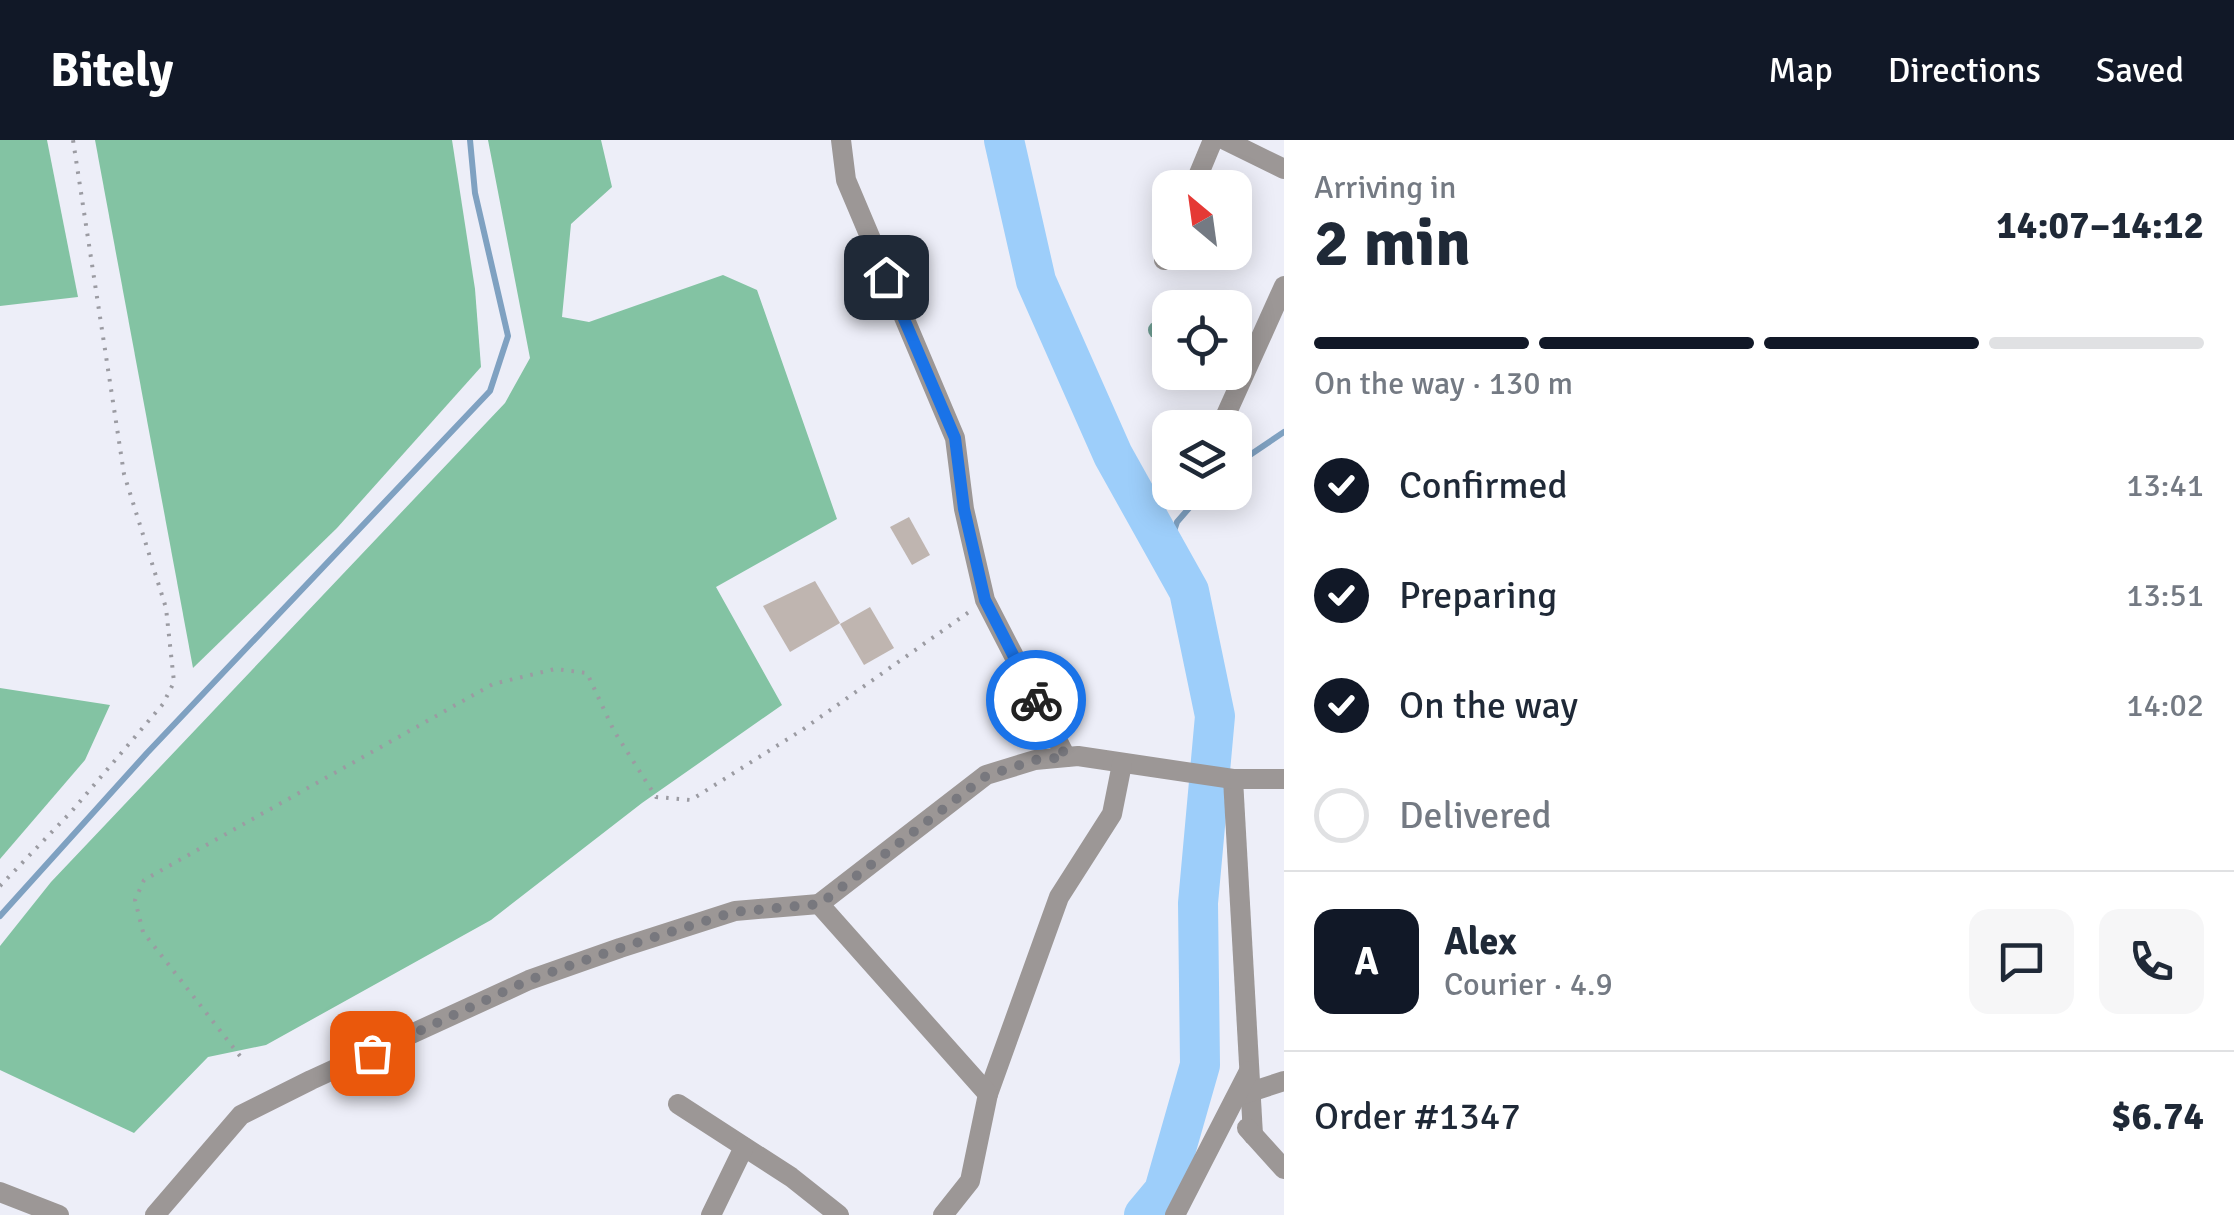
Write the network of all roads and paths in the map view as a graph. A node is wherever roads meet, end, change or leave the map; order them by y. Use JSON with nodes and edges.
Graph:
{"nodes":[{"id":1,"x":73,"y":140,"type":"edge"},
{"id":2,"x":841,"y":140,"type":"edge"},
{"id":3,"x":1213,"y":140,"type":"edge"},
{"id":4,"x":1225,"y":140,"type":"edge"},
{"id":5,"x":1284,"y":168,"type":"edge"},
{"id":6,"x":1201,"y":170,"type":"edge"},
{"id":7,"x":1284,"y":286,"type":"edge"},
{"id":8,"x":1228,"y":410,"type":"edge"},
{"id":9,"x":985,"y":600,"type":"junction"},
{"id":10,"x":1066,"y":757,"type":"junction"},
{"id":11,"x":1122,"y":764,"type":"junction"},
{"id":12,"x":1233,"y":778,"type":"junction"},
{"id":13,"x":1284,"y":779,"type":"edge"},
{"id":14,"x":0,"y":886,"type":"edge"},
{"id":15,"x":820,"y":904,"type":"junction"},
{"id":16,"x":240,"y":1056,"type":"dead end"},
{"id":17,"x":1284,"y":1080,"type":"edge"},
{"id":18,"x":988,"y":1094,"type":"junction"},
{"id":19,"x":1238,"y":1099,"type":"junction"},
{"id":20,"x":678,"y":1104,"type":"dead end"},
{"id":21,"x":744,"y":1147,"type":"junction"},
{"id":22,"x":1284,"y":1169,"type":"edge"},
{"id":23,"x":0,"y":1193,"type":"edge"},
{"id":24,"x":1182,"y":1211,"type":"edge"},
{"id":25,"x":59,"y":1215,"type":"edge"},
{"id":26,"x":155,"y":1215,"type":"edge"},
{"id":27,"x":711,"y":1215,"type":"edge"},
{"id":28,"x":839,"y":1215,"type":"edge"},
{"id":29,"x":943,"y":1215,"type":"edge"}],
"edges":[{"from":1,"to":14,"type":"path"},
{"from":2,"to":9,"type":"street"},
{"from":3,"to":6,"type":"street"},
{"from":4,"to":5,"type":"street"},
{"from":7,"to":8,"type":"street"},
{"from":9,"to":10,"type":"street"},
{"from":9,"to":16,"type":"path"},
{"from":10,"to":11,"type":"street"},
{"from":10,"to":15,"type":"street"},
{"from":11,"to":12,"type":"street"},
{"from":11,"to":18,"type":"street"},
{"from":12,"to":13,"type":"street"},
{"from":12,"to":19,"type":"street"},
{"from":15,"to":18,"type":"street"},
{"from":15,"to":26,"type":"street"},
{"from":17,"to":19,"type":"street"},
{"from":18,"to":29,"type":"street"},
{"from":19,"to":22,"type":"street"},
{"from":19,"to":24,"type":"street"},
{"from":20,"to":21,"type":"street"},
{"from":21,"to":27,"type":"street"},
{"from":21,"to":28,"type":"street"},
{"from":23,"to":25,"type":"street"}]}
